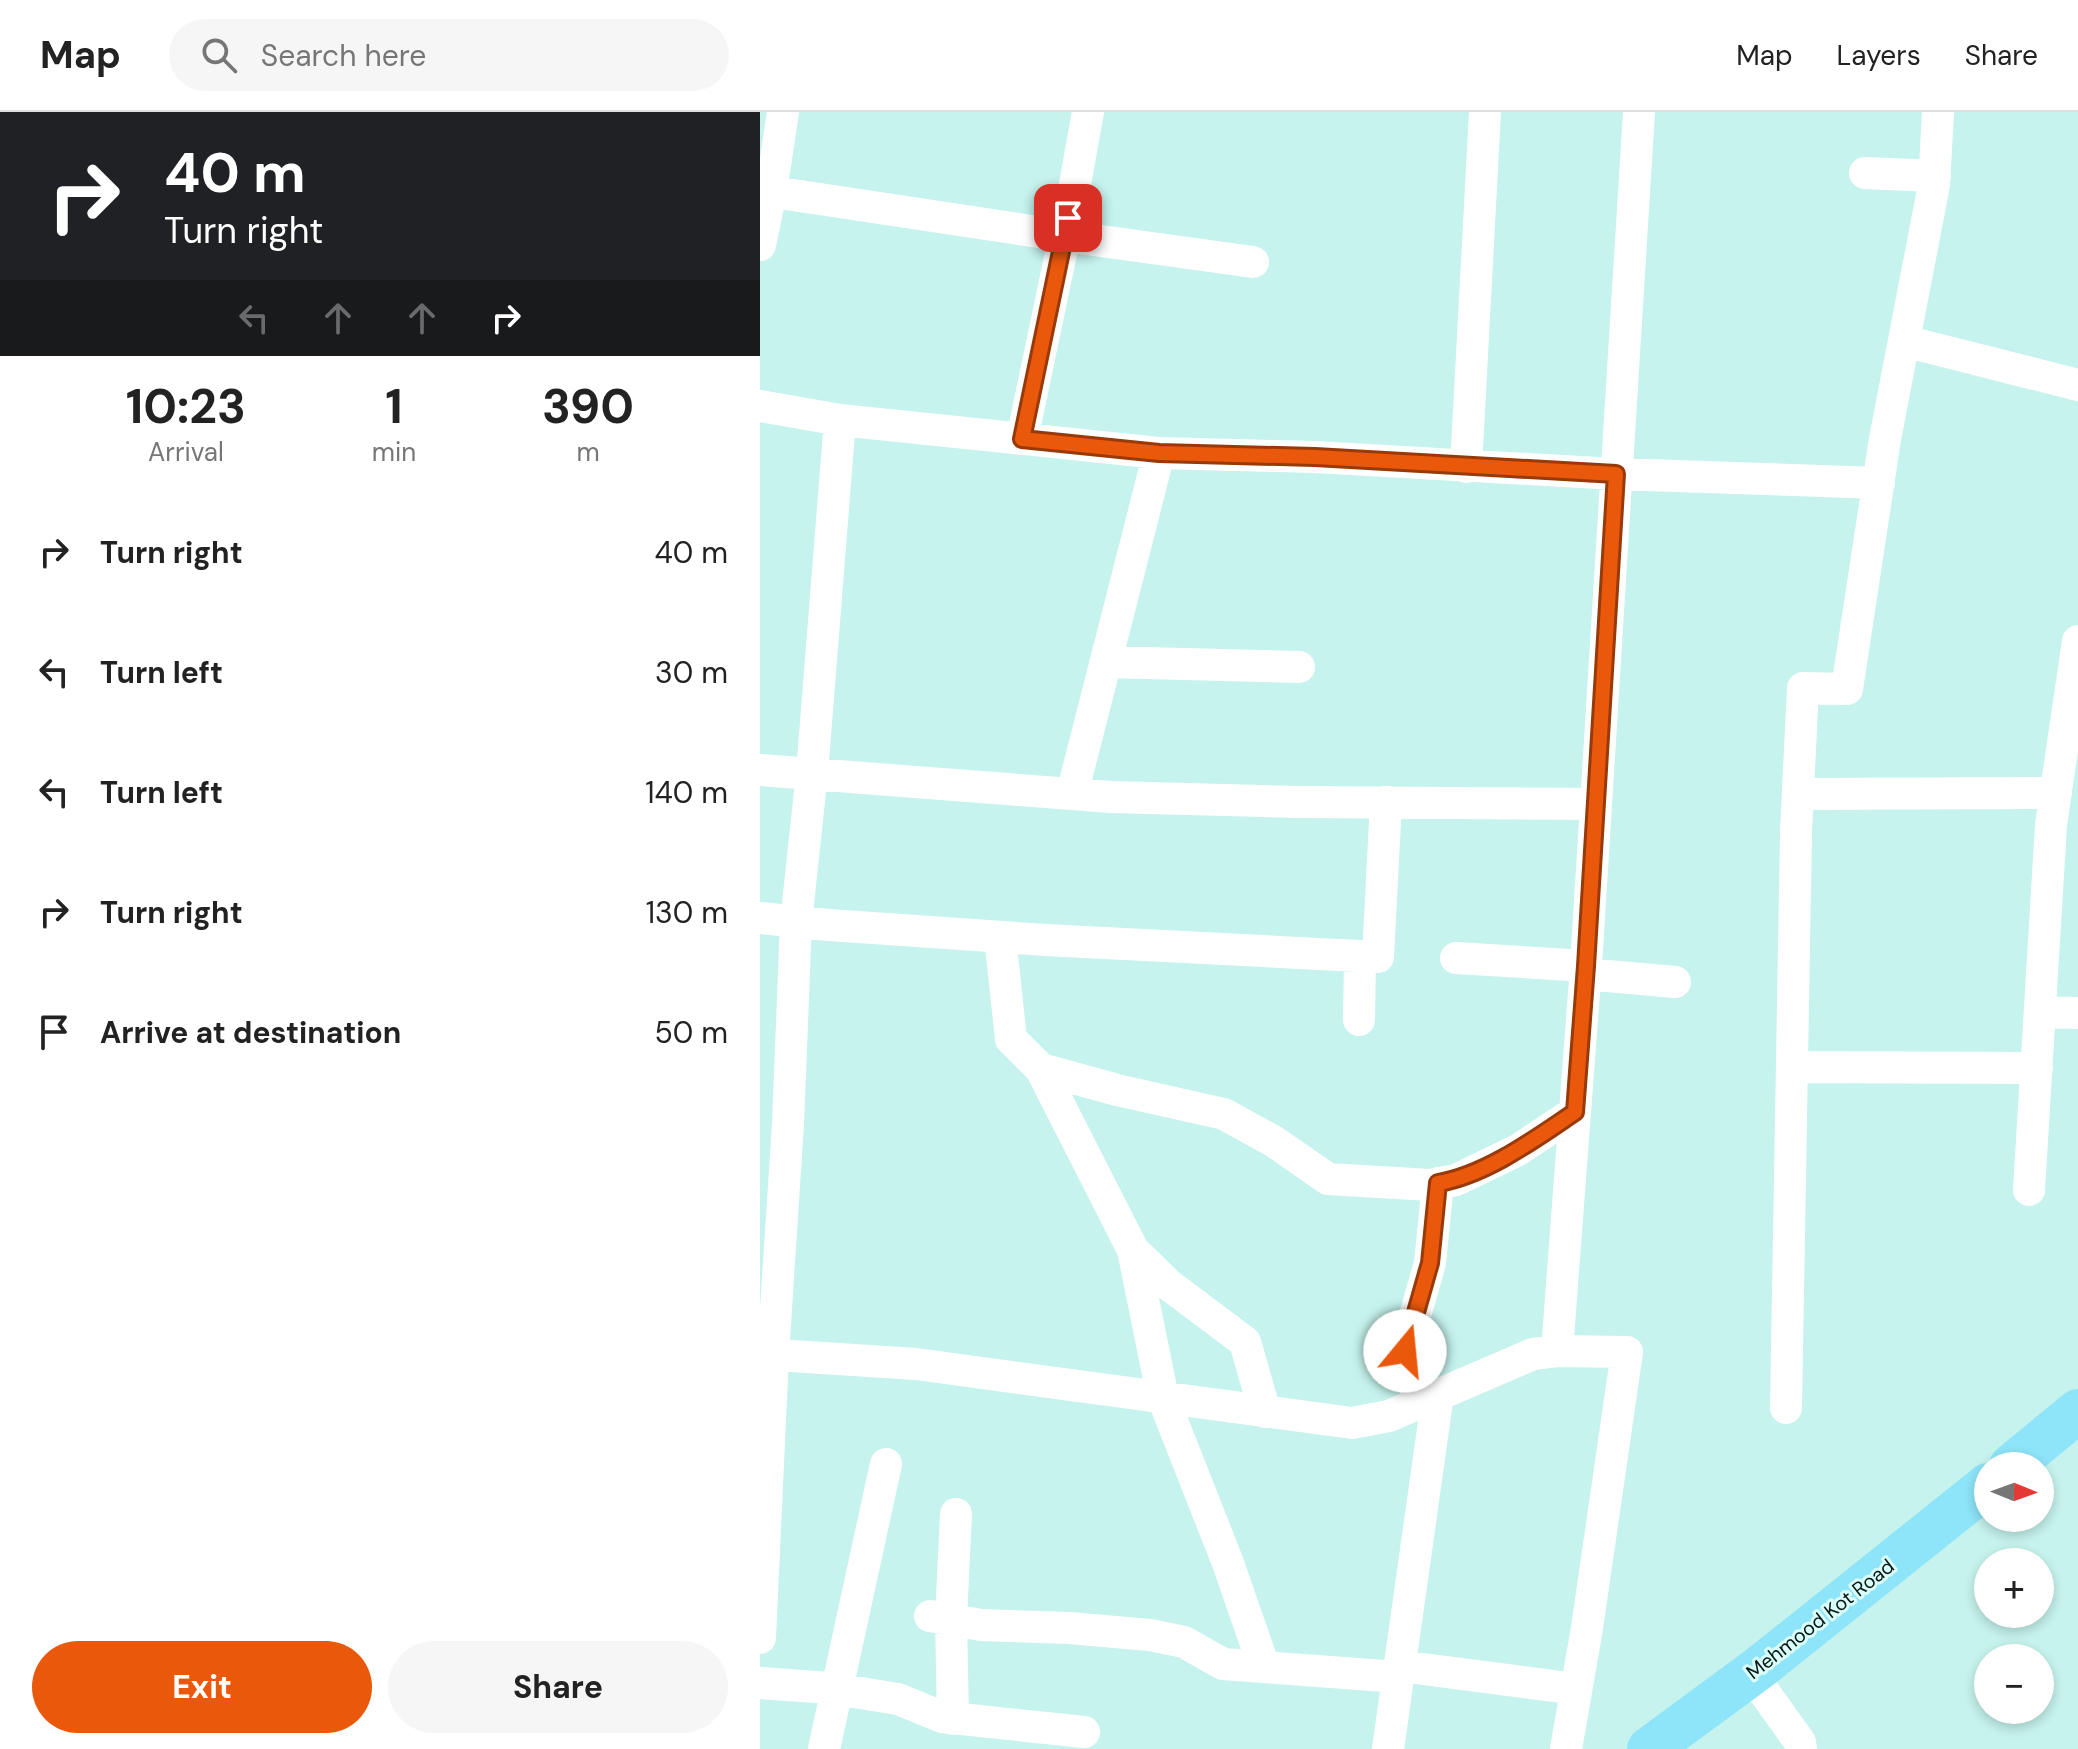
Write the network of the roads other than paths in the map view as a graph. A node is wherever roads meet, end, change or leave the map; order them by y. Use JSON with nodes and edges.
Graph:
{"nodes":[{"id":1,"x":783,"y":112,"type":"edge"},
{"id":2,"x":1088,"y":112,"type":"edge"},
{"id":3,"x":1485,"y":112,"type":"edge"},
{"id":4,"x":1639,"y":112,"type":"edge"},
{"id":5,"x":1938,"y":112,"type":"edge"},
{"id":6,"x":1865,"y":173,"type":"dead end"},
{"id":7,"x":1935,"y":176,"type":"junction"},
{"id":8,"x":765,"y":191,"type":"edge"},
{"id":9,"x":1065,"y":236,"type":"junction"},
{"id":10,"x":760,"y":245,"type":"edge"},
{"id":11,"x":1253,"y":262,"type":"dead end"},
{"id":12,"x":1904,"y":341,"type":"junction"},
{"id":13,"x":2078,"y":385,"type":"edge"},
{"id":14,"x":760,"y":406,"type":"edge"},
{"id":15,"x":840,"y":420,"type":"junction"},
{"id":16,"x":1022,"y":439,"type":"junction"},
{"id":17,"x":1159,"y":453,"type":"junction"},
{"id":18,"x":1466,"y":467,"type":"junction"},
{"id":19,"x":1616,"y":474,"type":"junction"},
{"id":20,"x":1879,"y":483,"type":"junction"},
{"id":21,"x":1106,"y":662,"type":"junction"},
{"id":22,"x":2076,"y":662,"type":"edge"},
{"id":23,"x":1299,"y":667,"type":"dead end"},
{"id":24,"x":760,"y":770,"type":"edge"},
{"id":25,"x":812,"y":773,"type":"junction"},
{"id":26,"x":2056,"y":793,"type":"junction"},
{"id":27,"x":1072,"y":794,"type":"junction"},
{"id":28,"x":1798,"y":794,"type":"junction"},
{"id":29,"x":1386,"y":802,"type":"junction"},
{"id":30,"x":1596,"y":804,"type":"junction"},
{"id":31,"x":760,"y":918,"type":"edge"},
{"id":32,"x":796,"y":922,"type":"junction"},
{"id":33,"x":1000,"y":937,"type":"junction"},
{"id":34,"x":1360,"y":956,"type":"junction"},
{"id":35,"x":1456,"y":958,"type":"dead end"},
{"id":36,"x":1586,"y":970,"type":"junction"},
{"id":37,"x":1675,"y":982,"type":"dead end"},
{"id":38,"x":2041,"y":1012,"type":"junction"},
{"id":39,"x":2078,"y":1013,"type":"edge"},
{"id":40,"x":1359,"y":1020,"type":"dead end"},
{"id":41,"x":1792,"y":1067,"type":"junction"},
{"id":42,"x":2037,"y":1068,"type":"junction"},
{"id":43,"x":1041,"y":1069,"type":"junction"},
{"id":44,"x":1575,"y":1112,"type":"junction"},
{"id":45,"x":1438,"y":1183,"type":"junction"},
{"id":46,"x":2029,"y":1190,"type":"dead end"},
{"id":47,"x":1133,"y":1250,"type":"junction"},
{"id":48,"x":1557,"y":1351,"type":"junction"},
{"id":49,"x":767,"y":1355,"type":"edge"},
{"id":50,"x":1163,"y":1398,"type":"junction"},
{"id":51,"x":1429,"y":1398,"type":"junction"},
{"id":52,"x":1786,"y":1408,"type":"dead end"},
{"id":53,"x":2078,"y":1411,"type":"edge"},
{"id":54,"x":1265,"y":1412,"type":"junction"},
{"id":55,"x":2028,"y":1452,"type":"edge"},
{"id":56,"x":886,"y":1464,"type":"dead end"},
{"id":57,"x":1974,"y":1496,"type":"edge"},
{"id":58,"x":956,"y":1514,"type":"dead end"},
{"id":59,"x":941,"y":1618,"type":"junction"},
{"id":60,"x":760,"y":1638,"type":"edge"},
{"id":61,"x":1264,"y":1667,"type":"junction"},
{"id":62,"x":1399,"y":1672,"type":"junction"},
{"id":63,"x":1751,"y":1674,"type":"junction"},
{"id":64,"x":760,"y":1683,"type":"edge"},
{"id":65,"x":836,"y":1689,"type":"junction"},
{"id":66,"x":1576,"y":1689,"type":"junction"},
{"id":67,"x":953,"y":1719,"type":"junction"},
{"id":68,"x":1084,"y":1732,"type":"dead end"},
{"id":69,"x":1041,"y":1738,"type":"edge"},
{"id":70,"x":824,"y":1749,"type":"edge"},
{"id":71,"x":1388,"y":1749,"type":"edge"},
{"id":72,"x":1566,"y":1749,"type":"edge"},
{"id":73,"x":1649,"y":1749,"type":"edge"},
{"id":74,"x":1801,"y":1749,"type":"edge"}],
"edges":[{"from":1,"to":8,"type":"street"},
{"from":2,"to":9,"type":"street"},
{"from":3,"to":18,"type":"street"},
{"from":4,"to":19,"type":"street"},
{"from":5,"to":7,"type":"street"},
{"from":6,"to":7,"type":"street"},
{"from":7,"to":12,"type":"street"},
{"from":8,"to":9,"type":"street"},
{"from":8,"to":10,"type":"street"},
{"from":9,"to":11,"type":"street"},
{"from":9,"to":16,"type":"street"},
{"from":12,"to":13,"type":"street"},
{"from":12,"to":20,"type":"street"},
{"from":14,"to":15,"type":"street"},
{"from":15,"to":16,"type":"street"},
{"from":15,"to":25,"type":"street"},
{"from":16,"to":17,"type":"street"},
{"from":17,"to":18,"type":"street"},
{"from":17,"to":21,"type":"street"},
{"from":18,"to":19,"type":"street"},
{"from":19,"to":20,"type":"street"},
{"from":19,"to":30,"type":"street"},
{"from":20,"to":28,"type":"street"},
{"from":21,"to":23,"type":"street"},
{"from":21,"to":27,"type":"street"},
{"from":22,"to":26,"type":"street"},
{"from":24,"to":25,"type":"street"},
{"from":25,"to":27,"type":"street"},
{"from":25,"to":32,"type":"street"},
{"from":26,"to":28,"type":"street"},
{"from":26,"to":38,"type":"street"},
{"from":27,"to":29,"type":"street"},
{"from":28,"to":41,"type":"street"},
{"from":29,"to":30,"type":"street"},
{"from":29,"to":34,"type":"street"},
{"from":30,"to":36,"type":"street"},
{"from":31,"to":32,"type":"street"},
{"from":32,"to":33,"type":"street"},
{"from":32,"to":49,"type":"street"},
{"from":33,"to":34,"type":"street"},
{"from":33,"to":43,"type":"street"},
{"from":34,"to":40,"type":"street"},
{"from":35,"to":36,"type":"street"},
{"from":36,"to":37,"type":"street"},
{"from":36,"to":44,"type":"street"},
{"from":38,"to":39,"type":"street"},
{"from":38,"to":42,"type":"street"},
{"from":41,"to":42,"type":"street"},
{"from":41,"to":52,"type":"street"},
{"from":42,"to":46,"type":"street"},
{"from":43,"to":45,"type":"street"},
{"from":43,"to":47,"type":"street"},
{"from":44,"to":45,"type":"street"},
{"from":44,"to":48,"type":"street"},
{"from":45,"to":51,"type":"street"},
{"from":47,"to":50,"type":"street"},
{"from":47,"to":54,"type":"street"},
{"from":48,"to":51,"type":"street"},
{"from":48,"to":66,"type":"street"},
{"from":49,"to":50,"type":"street"},
{"from":49,"to":60,"type":"street"},
{"from":50,"to":54,"type":"street"},
{"from":50,"to":61,"type":"street"},
{"from":51,"to":54,"type":"street"},
{"from":51,"to":62,"type":"street"},
{"from":53,"to":55,"type":"main road"},
{"from":56,"to":65,"type":"street"},
{"from":57,"to":63,"type":"main road","name":"Mehmood Kot Road"},
{"from":58,"to":59,"type":"street"},
{"from":59,"to":61,"type":"street"},
{"from":59,"to":67,"type":"street"},
{"from":61,"to":62,"type":"street"},
{"from":62,"to":66,"type":"street"},
{"from":62,"to":71,"type":"street"},
{"from":63,"to":73,"type":"main road","name":"Mehmood Kot Road"},
{"from":63,"to":74,"type":"street"},
{"from":64,"to":65,"type":"street"},
{"from":65,"to":67,"type":"street"},
{"from":65,"to":70,"type":"street"},
{"from":66,"to":72,"type":"street"},
{"from":67,"to":69,"type":"street"},
{"from":68,"to":69,"type":"street"}]}
